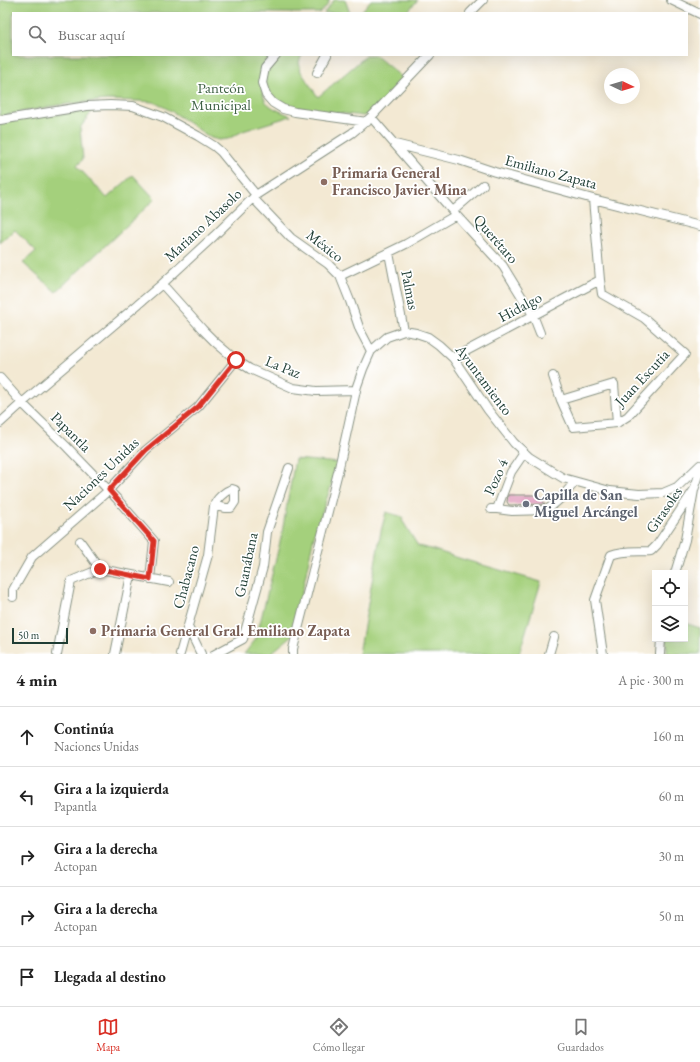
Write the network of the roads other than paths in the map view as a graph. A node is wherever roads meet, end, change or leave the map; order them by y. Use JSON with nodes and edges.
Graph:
{"nodes":[{"id":1,"x":483,"y":0,"type":"edge"},
{"id":2,"x":671,"y":0,"type":"edge"},
{"id":3,"x":471,"y":12,"type":"edge"},
{"id":4,"x":700,"y":14,"type":"edge"},
{"id":5,"x":275,"y":56,"type":"edge"},
{"id":6,"x":326,"y":56,"type":"edge"},
{"id":7,"x":429,"y":56,"type":"edge"},
{"id":8,"x":318,"y":73,"type":"dead end"},
{"id":9,"x":369,"y":119,"type":"junction"},
{"id":10,"x":0,"y":120,"type":"edge"},
{"id":11,"x":395,"y":144,"type":"junction"},
{"id":12,"x":483,"y":185,"type":"dead end"},
{"id":13,"x":254,"y":196,"type":"junction"},
{"id":14,"x":593,"y":198,"type":"junction"},
{"id":15,"x":454,"y":213,"type":"junction"},
{"id":16,"x":700,"y":226,"type":"edge"},
{"id":17,"x":389,"y":253,"type":"junction"},
{"id":18,"x":340,"y":276,"type":"junction"},
{"id":19,"x":600,"y":280,"type":"junction"},
{"id":20,"x":162,"y":284,"type":"junction"},
{"id":21,"x":533,"y":315,"type":"junction"},
{"id":22,"x":404,"y":331,"type":"junction"},
{"id":23,"x":540,"y":333,"type":"dead end"},
{"id":24,"x":371,"y":352,"type":"junction"},
{"id":25,"x":453,"y":358,"type":"junction"},
{"id":26,"x":236,"y":360,"type":"junction"},
{"id":27,"x":553,"y":376,"type":"dead end"},
{"id":28,"x":0,"y":378,"type":"edge"},
{"id":29,"x":356,"y":390,"type":"junction"},
{"id":30,"x":561,"y":400,"type":"junction"},
{"id":31,"x":22,"y":403,"type":"junction"},
{"id":32,"x":0,"y":423,"type":"edge"},
{"id":33,"x":617,"y":423,"type":"junction"},
{"id":34,"x":524,"y":453,"type":"junction"},
{"id":35,"x":700,"y":465,"type":"edge"},
{"id":36,"x":289,"y":468,"type":"dead end"},
{"id":37,"x":700,"y":472,"type":"edge"},
{"id":38,"x":575,"y":482,"type":"junction"},
{"id":39,"x":109,"y":490,"type":"junction"},
{"id":40,"x":694,"y":490,"type":"junction"},
{"id":41,"x":214,"y":506,"type":"dead end"},
{"id":42,"x":80,"y":540,"type":"dead end"},
{"id":43,"x":100,"y":569,"type":"junction"},
{"id":44,"x":676,"y":570,"type":"edge"},
{"id":45,"x":131,"y":575,"type":"junction"},
{"id":46,"x":150,"y":579,"type":"junction"},
{"id":47,"x":169,"y":582,"type":"dead end"},
{"id":48,"x":13,"y":597,"type":"dead end"},
{"id":49,"x":188,"y":627,"type":"junction"},
{"id":50,"x":554,"y":637,"type":"dead end"},
{"id":51,"x":661,"y":642,"type":"edge"},
{"id":52,"x":57,"y":654,"type":"edge"},
{"id":53,"x":115,"y":654,"type":"edge"},
{"id":54,"x":180,"y":654,"type":"edge"},
{"id":55,"x":201,"y":654,"type":"edge"},
{"id":56,"x":215,"y":654,"type":"edge"},
{"id":57,"x":293,"y":654,"type":"edge"},
{"id":58,"x":550,"y":654,"type":"edge"},
{"id":59,"x":603,"y":654,"type":"edge"},
{"id":60,"x":660,"y":654,"type":"edge"}],
"edges":[{"from":1,"to":3,"type":"street"},
{"from":2,"to":4,"type":"street"},
{"from":5,"to":9,"type":"street"},
{"from":6,"to":8,"type":"street"},
{"from":7,"to":9,"type":"street","name":"Mariano Abasolo"},
{"from":9,"to":11,"type":"street","name":"Querétaro"},
{"from":9,"to":13,"type":"street","name":"Mariano Abasolo"},
{"from":10,"to":13,"type":"street","name":"México"},
{"from":11,"to":14,"type":"street","name":"Emiliano Zapata"},
{"from":11,"to":15,"type":"street","name":"Querétaro"},
{"from":12,"to":15,"type":"street"},
{"from":13,"to":18,"type":"street","name":"México"},
{"from":13,"to":20,"type":"street","name":"Mariano Abasolo"},
{"from":14,"to":16,"type":"street","name":"Emiliano Zapata"},
{"from":14,"to":19,"type":"street"},
{"from":15,"to":17,"type":"street"},
{"from":15,"to":21,"type":"street","name":"Querétaro"},
{"from":17,"to":18,"type":"street"},
{"from":17,"to":22,"type":"street","name":"Palmas"},
{"from":18,"to":24,"type":"street","name":"México"},
{"from":19,"to":21,"type":"street","name":"Hidalgo"},
{"from":19,"to":33,"type":"street","name":"Juan Escutia"},
{"from":20,"to":26,"type":"street","name":"La Paz"},
{"from":20,"to":31,"type":"street","name":"Mariano Abasolo"},
{"from":21,"to":23,"type":"street","name":"Querétaro"},
{"from":21,"to":25,"type":"street","name":"Hidalgo"},
{"from":22,"to":24,"type":"street"},
{"from":22,"to":25,"type":"street","name":"Ayuntamiento"},
{"from":24,"to":29,"type":"street"},
{"from":25,"to":34,"type":"street","name":"Ayuntamiento"},
{"from":26,"to":29,"type":"street","name":"La Paz"},
{"from":26,"to":39,"type":"street","name":"Naciones Unidas"},
{"from":27,"to":30,"type":"street"},
{"from":28,"to":31,"type":"street","name":"Papantla"},
{"from":29,"to":57,"type":"street"},
{"from":30,"to":33,"type":"street","name":"Juan Escutia"},
{"from":30,"to":33,"type":"street"},
{"from":31,"to":32,"type":"street","name":"Mariano Abasolo"},
{"from":31,"to":39,"type":"street","name":"Papantla"},
{"from":34,"to":38,"type":"street","name":"Ayuntamiento"},
{"from":34,"to":38,"type":"street","name":"Pozo 4"},
{"from":35,"to":38,"type":"street","name":"Ayuntamiento"},
{"from":36,"to":56,"type":"street","name":"Guanábana"},
{"from":37,"to":40,"type":"street"},
{"from":39,"to":46,"type":"street","name":"Papantla"},
{"from":39,"to":48,"type":"street","name":"Naciones Unidas"},
{"from":40,"to":44,"type":"street"},
{"from":40,"to":59,"type":"street","name":"Girasoles"},
{"from":41,"to":49,"type":"street","name":"Chabacano"},
{"from":42,"to":43,"type":"street"},
{"from":43,"to":45,"type":"street"},
{"from":43,"to":52,"type":"street"},
{"from":45,"to":46,"type":"street"},
{"from":45,"to":53,"type":"street"},
{"from":46,"to":47,"type":"street"},
{"from":49,"to":54,"type":"street","name":"Chabacano"},
{"from":49,"to":55,"type":"street"},
{"from":50,"to":58,"type":"street"},
{"from":51,"to":60,"type":"street"}]}
